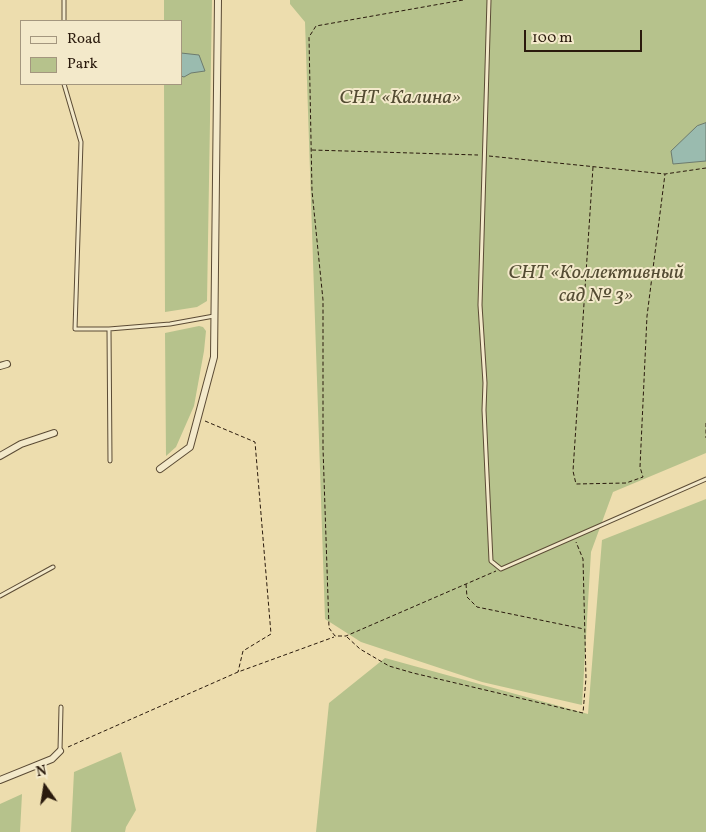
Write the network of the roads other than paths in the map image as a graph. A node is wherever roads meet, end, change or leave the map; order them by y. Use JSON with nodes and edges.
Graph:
{"nodes":[{"id":1,"x":64,"y":0,"type":"edge"},
{"id":2,"x":218,"y":0,"type":"edge"},
{"id":3,"x":489,"y":0,"type":"edge"},
{"id":4,"x":64,"y":20,"type":"edge"},
{"id":5,"x":64,"y":85,"type":"edge"},
{"id":6,"x":214,"y":316,"type":"junction"},
{"id":7,"x":109,"y":329,"type":"junction"},
{"id":8,"x":54,"y":433,"type":"dead end"},
{"id":9,"x":0,"y":456,"type":"edge"},
{"id":10,"x":110,"y":461,"type":"dead end"},
{"id":11,"x":160,"y":468,"type":"dead end"},
{"id":12,"x":706,"y":479,"type":"edge"},
{"id":13,"x":53,"y":567,"type":"dead end"},
{"id":14,"x":0,"y":596,"type":"edge"},
{"id":15,"x":61,"y":707,"type":"dead end"},
{"id":16,"x":60,"y":751,"type":"joint"},
{"id":17,"x":0,"y":780,"type":"edge"}],
"edges":[{"from":1,"to":4,"type":"lane"},
{"from":2,"to":6,"type":"street"},
{"from":3,"to":12,"type":"lane"},
{"from":5,"to":7,"type":"lane"},
{"from":6,"to":7,"type":"lane"},
{"from":6,"to":11,"type":"street"},
{"from":7,"to":10,"type":"lane"},
{"from":8,"to":9,"type":"street"},
{"from":13,"to":14,"type":"lane"},
{"from":15,"to":16,"type":"lane"},
{"from":16,"to":17,"type":"street"}]}
